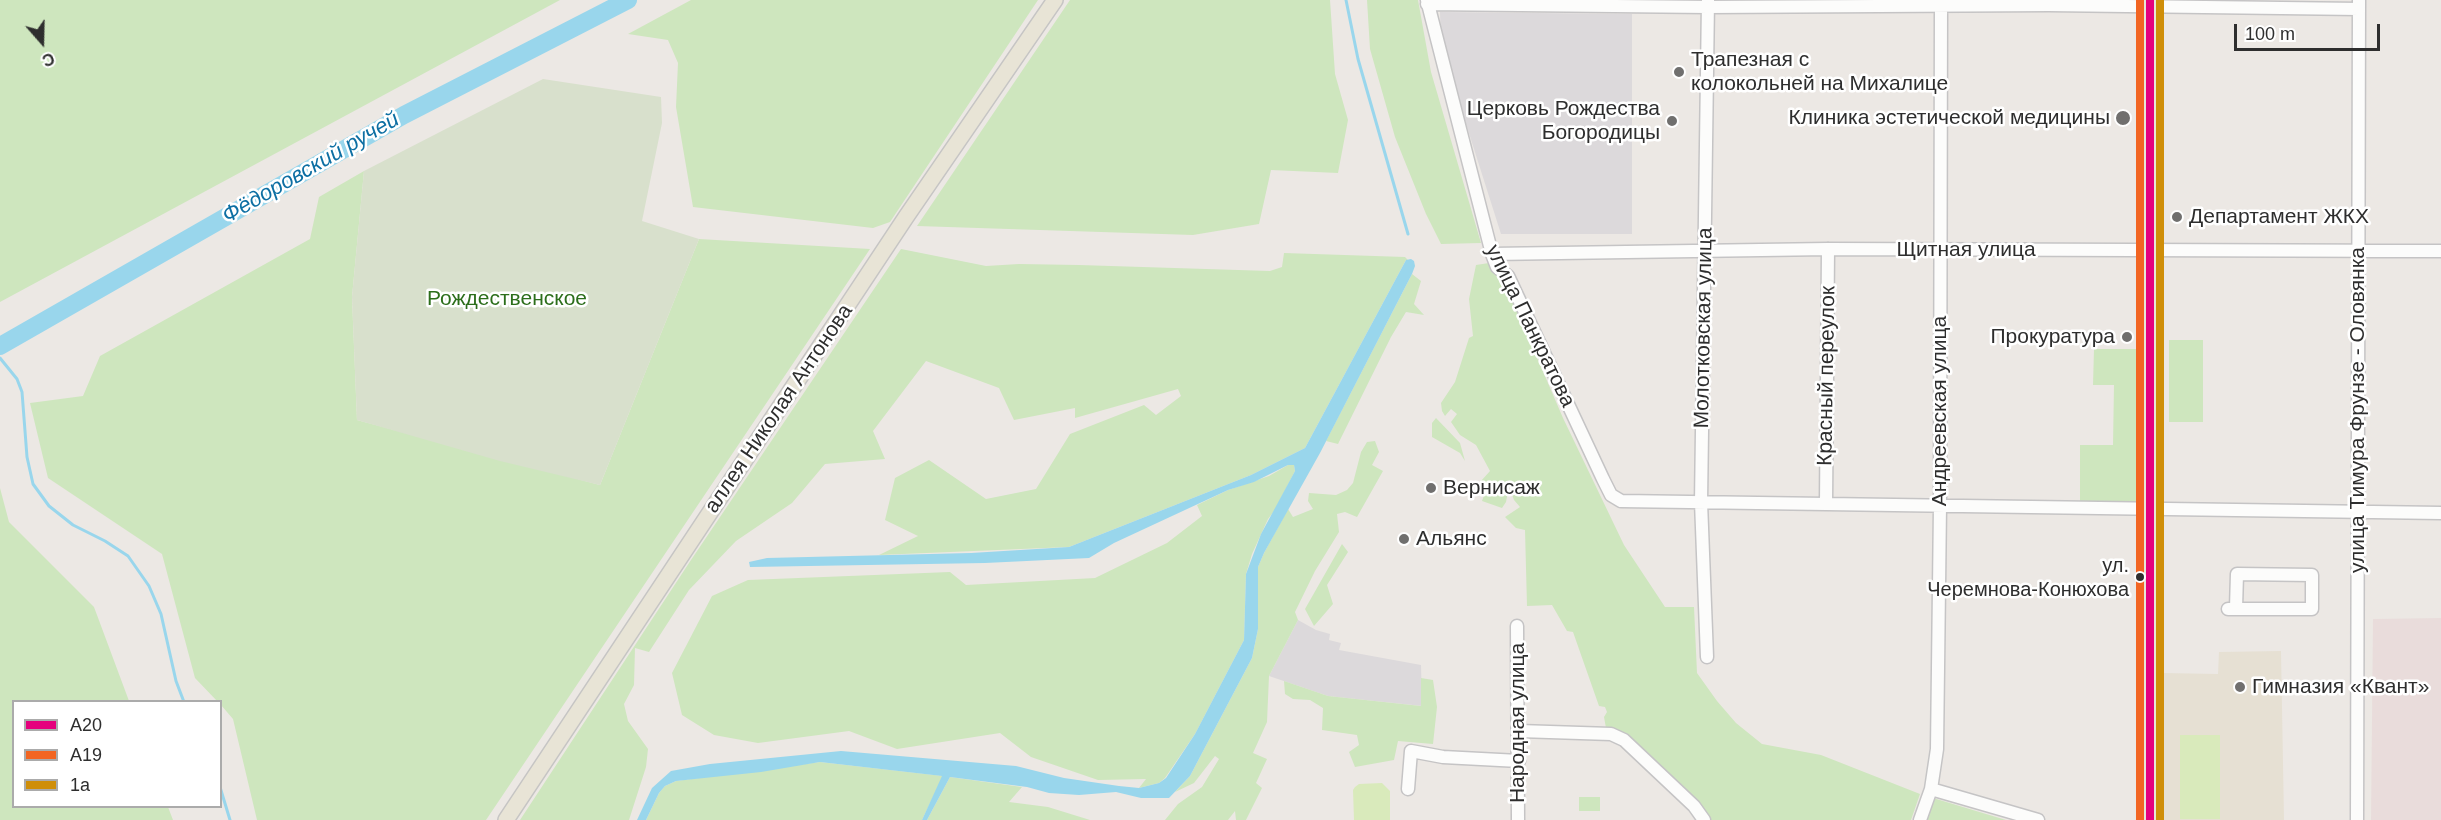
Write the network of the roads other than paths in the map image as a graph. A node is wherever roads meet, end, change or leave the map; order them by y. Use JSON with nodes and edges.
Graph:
{"nodes":[{"id":1,"x":1055,"y":0,"type":"edge"},
{"id":2,"x":1427,"y":2,"type":"edge"},
{"id":3,"x":1941,"y":3,"type":"edge"},
{"id":4,"x":2150,"y":3,"type":"edge"},
{"id":5,"x":1708,"y":4,"type":"edge"},
{"id":6,"x":2360,"y":4,"type":"edge"},
{"id":7,"x":1828,"y":249,"type":"junction"},
{"id":8,"x":1705,"y":250,"type":"junction"},
{"id":9,"x":1939,"y":250,"type":"junction"},
{"id":10,"x":2150,"y":250,"type":"junction"},
{"id":11,"x":2441,"y":250,"type":"edge"},
{"id":12,"x":2359,"y":251,"type":"junction"},
{"id":13,"x":1491,"y":254,"type":"junction"},
{"id":14,"x":1701,"y":502,"type":"junction"},
{"id":15,"x":1826,"y":504,"type":"junction"},
{"id":16,"x":1940,"y":506,"type":"junction"},
{"id":17,"x":2149,"y":509,"type":"junction"},
{"id":18,"x":2358,"y":512,"type":"junction"},
{"id":19,"x":2441,"y":513,"type":"edge"},
{"id":20,"x":2232,"y":608,"type":"joint"},
{"id":21,"x":1517,"y":626,"type":"dead end"},
{"id":22,"x":1707,"y":657,"type":"dead end"},
{"id":23,"x":1519,"y":731,"type":"junction"},
{"id":24,"x":1519,"y":761,"type":"junction"},
{"id":25,"x":1408,"y":789,"type":"dead end"},
{"id":26,"x":1931,"y":789,"type":"junction"},
{"id":27,"x":506,"y":820,"type":"edge"},
{"id":28,"x":1518,"y":820,"type":"edge"},
{"id":29,"x":1704,"y":820,"type":"edge"},
{"id":30,"x":1920,"y":820,"type":"edge"},
{"id":31,"x":2038,"y":820,"type":"edge"},
{"id":32,"x":2150,"y":820,"type":"edge"},
{"id":33,"x":2357,"y":820,"type":"edge"}],
"edges":[{"from":1,"to":27,"type":"main road","name":"аллея Николая Антонова"},
{"from":2,"to":5,"type":"street"},
{"from":2,"to":13,"type":"street","name":"улица Панкратова"},
{"from":3,"to":4,"type":"street"},
{"from":3,"to":5,"type":"street"},
{"from":3,"to":9,"type":"street","name":"Андреевская улица"},
{"from":4,"to":6,"type":"street"},
{"from":4,"to":10,"type":"main road"},
{"from":5,"to":8,"type":"street","name":"Молотковская улица"},
{"from":6,"to":12,"type":"street","name":"улица Тимура Фрунзе - Оловянка"},
{"from":7,"to":8,"type":"street","name":"Щитная улица"},
{"from":7,"to":9,"type":"street","name":"Щитная улица"},
{"from":7,"to":15,"type":"street","name":"Красный переулок"},
{"from":8,"to":13,"type":"street","name":"Щитная улица"},
{"from":8,"to":14,"type":"street","name":"Молотковская улица"},
{"from":9,"to":10,"type":"street","name":"Щитная улица"},
{"from":9,"to":16,"type":"street","name":"Андреевская улица"},
{"from":10,"to":12,"type":"street","name":"Щитная улица"},
{"from":10,"to":17,"type":"main road"},
{"from":11,"to":12,"type":"street","name":"Щитная улица"},
{"from":12,"to":18,"type":"street","name":"улица Тимура Фрунзе - Оловянка"},
{"from":13,"to":14,"type":"street","name":"улица Панкратова"},
{"from":14,"to":15,"type":"street"},
{"from":14,"to":22,"type":"street","name":"Молотковская улица"},
{"from":15,"to":16,"type":"street"},
{"from":16,"to":17,"type":"street"},
{"from":16,"to":26,"type":"street","name":"Андреевская улица"},
{"from":17,"to":18,"type":"street"},
{"from":17,"to":32,"type":"main road"},
{"from":18,"to":19,"type":"street"},
{"from":18,"to":33,"type":"street","name":"улица Тимура Фрунзе - Оловянка"},
{"from":20,"to":20,"type":"street"},
{"from":21,"to":23,"type":"street","name":"Народная улица"},
{"from":23,"to":24,"type":"street","name":"Народная улица"},
{"from":23,"to":29,"type":"street"},
{"from":24,"to":25,"type":"street"},
{"from":24,"to":28,"type":"street","name":"Народная улица"},
{"from":26,"to":30,"type":"street","name":"Андреевская улица"},
{"from":26,"to":31,"type":"street"}]}
